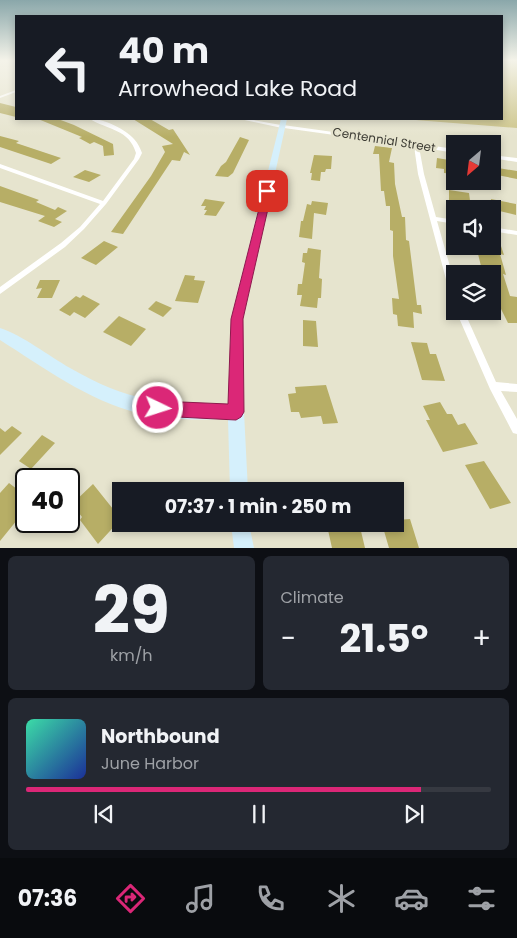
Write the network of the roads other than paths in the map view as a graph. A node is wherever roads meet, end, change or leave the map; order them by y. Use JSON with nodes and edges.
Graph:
{"nodes":[{"id":1,"x":15,"y":91,"type":"edge"},
{"id":2,"x":0,"y":92,"type":"edge"},
{"id":3,"x":6,"y":94,"type":"junction"},
{"id":4,"x":0,"y":97,"type":"edge"},
{"id":5,"x":15,"y":97,"type":"edge"},
{"id":6,"x":94,"y":120,"type":"edge"},
{"id":7,"x":250,"y":120,"type":"edge"},
{"id":8,"x":283,"y":124,"type":"edge"},
{"id":9,"x":416,"y":145,"type":"junction"},
{"id":10,"x":446,"y":150,"type":"edge"},
{"id":11,"x":501,"y":157,"type":"edge"},
{"id":12,"x":517,"y":160,"type":"edge"},
{"id":13,"x":0,"y":166,"type":"edge"},
{"id":14,"x":104,"y":203,"type":"junction"},
{"id":15,"x":434,"y":219,"type":"junction"},
{"id":16,"x":446,"y":221,"type":"edge"},
{"id":17,"x":501,"y":230,"type":"edge"},
{"id":18,"x":517,"y":233,"type":"edge"},
{"id":19,"x":446,"y":265,"type":"edge"},
{"id":20,"x":0,"y":291,"type":"edge"},
{"id":21,"x":464,"y":320,"type":"edge"},
{"id":22,"x":0,"y":333,"type":"edge"},
{"id":23,"x":493,"y":386,"type":"junction"},
{"id":24,"x":517,"y":388,"type":"edge"},
{"id":25,"x":236,"y":412,"type":"junction"},
{"id":26,"x":517,"y":429,"type":"edge"},
{"id":27,"x":239,"y":482,"type":"edge"},
{"id":28,"x":241,"y":532,"type":"edge"},
{"id":29,"x":244,"y":548,"type":"edge"}],
"edges":[{"from":1,"to":3,"type":"street"},
{"from":2,"to":3,"type":"street"},
{"from":3,"to":4,"type":"street"},
{"from":3,"to":5,"type":"street"},
{"from":6,"to":14,"type":"street"},
{"from":7,"to":8,"type":"street","name":"Centennial Street"},
{"from":8,"to":9,"type":"street","name":"Centennial Street"},
{"from":8,"to":25,"type":"main road"},
{"from":9,"to":10,"type":"street","name":"Centennial Street"},
{"from":9,"to":15,"type":"street"},
{"from":11,"to":12,"type":"street"},
{"from":13,"to":14,"type":"street"},
{"from":14,"to":20,"type":"street"},
{"from":15,"to":16,"type":"street"},
{"from":15,"to":19,"type":"street"},
{"from":17,"to":18,"type":"street"},
{"from":21,"to":23,"type":"street"},
{"from":22,"to":25,"type":"main road"},
{"from":23,"to":24,"type":"street"},
{"from":23,"to":26,"type":"street"},
{"from":25,"to":27,"type":"main road"},
{"from":28,"to":29,"type":"main road"}]}
